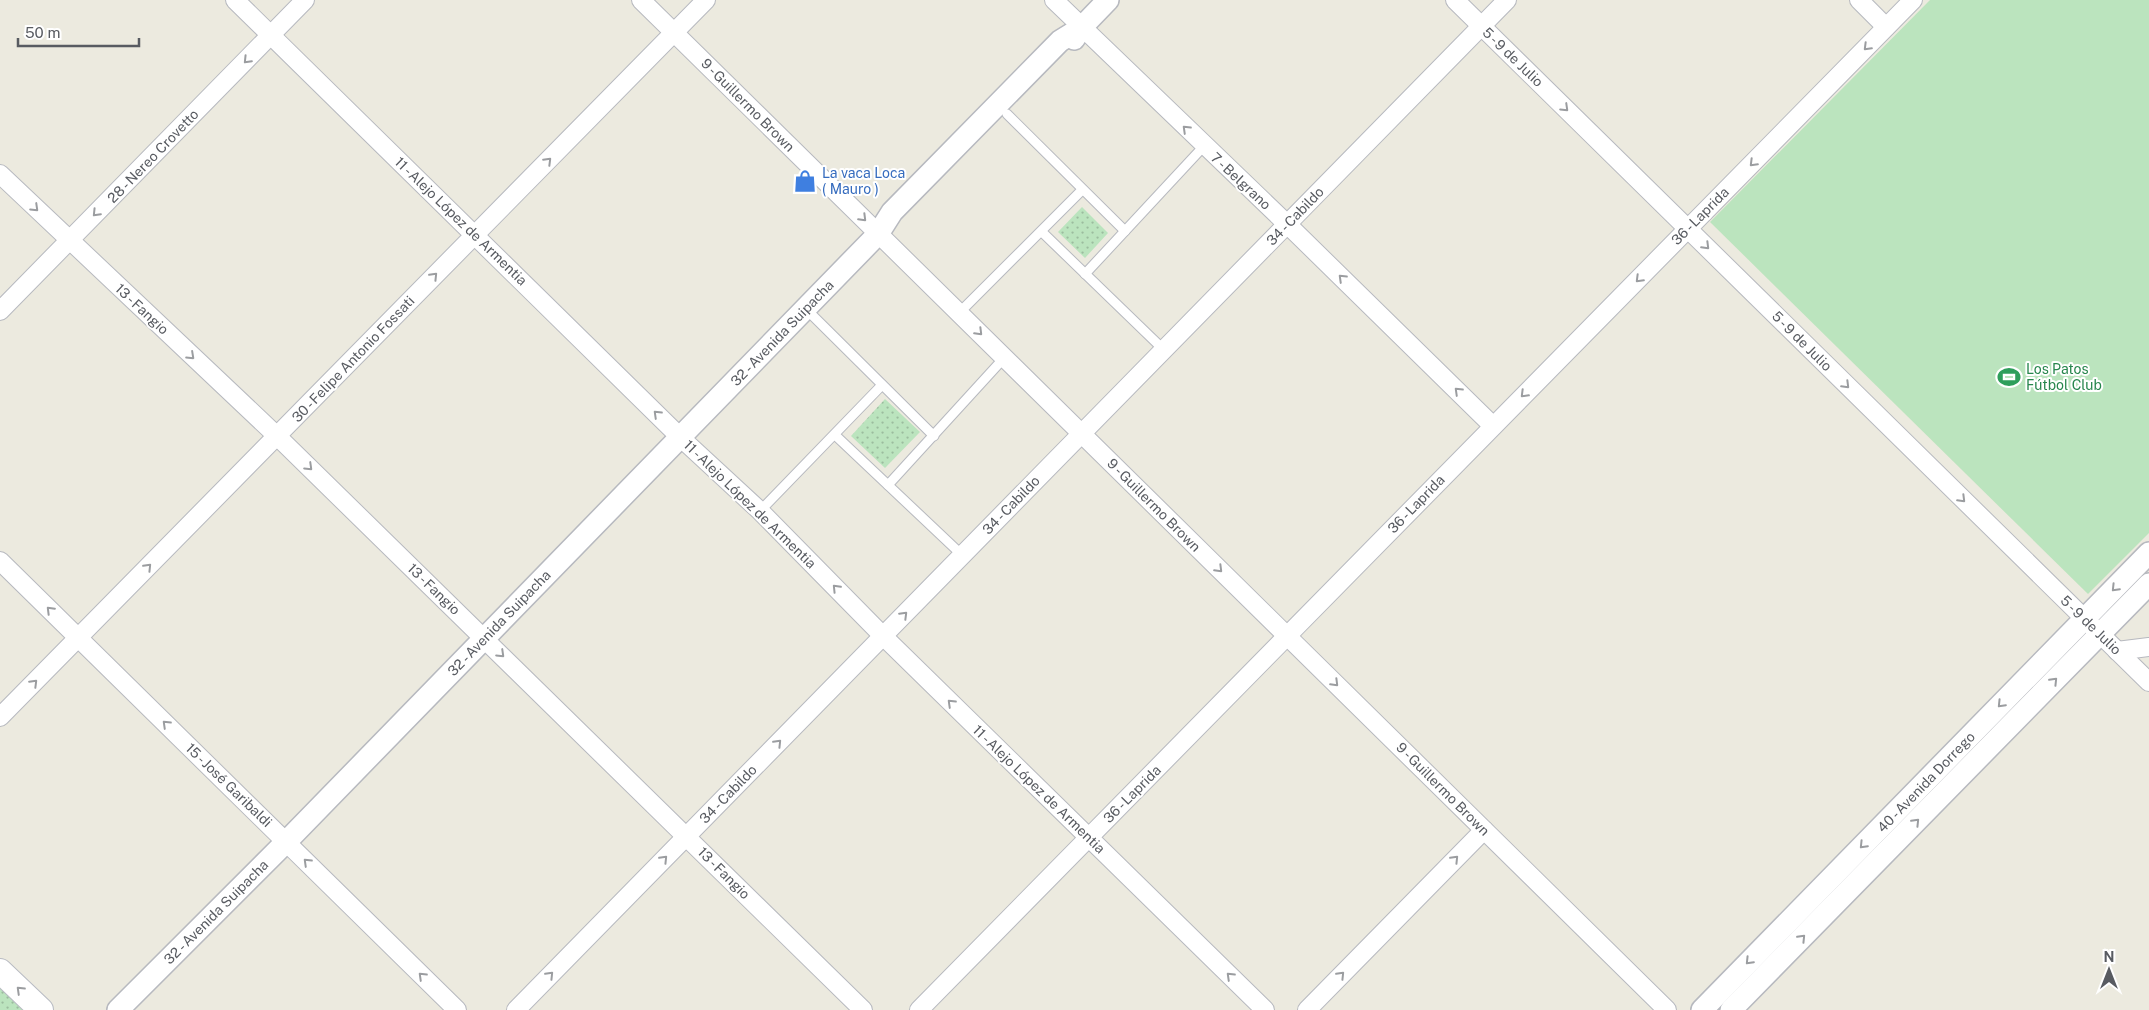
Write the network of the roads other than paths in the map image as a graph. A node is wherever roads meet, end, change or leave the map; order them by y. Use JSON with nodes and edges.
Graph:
{"nodes":[{"id":1,"x":235,"y":0,"type":"edge"},
{"id":2,"x":305,"y":0,"type":"edge"},
{"id":3,"x":641,"y":0,"type":"edge"},
{"id":4,"x":706,"y":0,"type":"edge"},
{"id":5,"x":1054,"y":0,"type":"edge"},
{"id":6,"x":1108,"y":0,"type":"edge"},
{"id":7,"x":1455,"y":0,"type":"edge"},
{"id":8,"x":1507,"y":0,"type":"edge"},
{"id":9,"x":1859,"y":0,"type":"edge"},
{"id":10,"x":1913,"y":0,"type":"edge"},
{"id":11,"x":1482,"y":26,"type":"junction"},
{"id":12,"x":1886,"y":27,"type":"junction"},
{"id":13,"x":1081,"y":28,"type":"junction"},
{"id":14,"x":674,"y":33,"type":"junction"},
{"id":15,"x":271,"y":35,"type":"junction"},
{"id":16,"x":1007,"y":114,"type":"junction"},
{"id":17,"x":1204,"y":146,"type":"junction"},
{"id":18,"x":0,"y":174,"type":"edge"},
{"id":19,"x":1082,"y":190,"type":"junction"},
{"id":20,"x":1287,"y":224,"type":"junction"},
{"id":21,"x":1688,"y":229,"type":"junction"},
{"id":22,"x":1125,"y":231,"type":"junction"},
{"id":23,"x":1042,"y":232,"type":"junction"},
{"id":24,"x":878,"y":234,"type":"junction"},
{"id":25,"x":474,"y":235,"type":"junction"},
{"id":26,"x":68,"y":241,"type":"junction"},
{"id":27,"x":1085,"y":274,"type":"junction"},
{"id":28,"x":805,"y":308,"type":"junction"},
{"id":29,"x":0,"y":311,"type":"edge"},
{"id":30,"x":959,"y":313,"type":"junction"},
{"id":31,"x":1164,"y":350,"type":"junction"},
{"id":32,"x":1004,"y":358,"type":"junction"},
{"id":33,"x":882,"y":385,"type":"junction"},
{"id":34,"x":1493,"y":426,"type":"junction"},
{"id":35,"x":1082,"y":433,"type":"junction"},
{"id":36,"x":835,"y":435,"type":"junction"},
{"id":37,"x":277,"y":436,"type":"junction"},
{"id":38,"x":934,"y":436,"type":"junction"},
{"id":39,"x":680,"y":437,"type":"junction"},
{"id":40,"x":888,"y":485,"type":"junction"},
{"id":41,"x":760,"y":510,"type":"junction"},
{"id":42,"x":2149,"y":553,"type":"edge"},
{"id":43,"x":962,"y":555,"type":"junction"},
{"id":44,"x":0,"y":561,"type":"edge"},
{"id":45,"x":2149,"y":584,"type":"edge"},
{"id":46,"x":2084,"y":619,"type":"junction"},
{"id":47,"x":2100,"y":634,"type":"junction"},
{"id":48,"x":883,"y":636,"type":"junction"},
{"id":49,"x":1287,"y":636,"type":"junction"},
{"id":50,"x":79,"y":638,"type":"junction"},
{"id":51,"x":484,"y":638,"type":"junction"},
{"id":52,"x":2149,"y":647,"type":"edge"},
{"id":53,"x":2117,"y":651,"type":"junction"},
{"id":54,"x":2149,"y":682,"type":"edge"},
{"id":55,"x":0,"y":717,"type":"edge"},
{"id":56,"x":1484,"y":830,"type":"junction"},
{"id":57,"x":686,"y":836,"type":"junction"},
{"id":58,"x":1089,"y":838,"type":"junction"},
{"id":59,"x":286,"y":842,"type":"junction"},
{"id":60,"x":0,"y":971,"type":"edge"},
{"id":61,"x":41,"y":1010,"type":"edge"},
{"id":62,"x":118,"y":1010,"type":"edge"},
{"id":63,"x":457,"y":1010,"type":"edge"},
{"id":64,"x":516,"y":1010,"type":"edge"},
{"id":65,"x":863,"y":1010,"type":"edge"},
{"id":66,"x":919,"y":1010,"type":"edge"},
{"id":67,"x":1264,"y":1010,"type":"edge"},
{"id":68,"x":1307,"y":1010,"type":"edge"},
{"id":69,"x":1667,"y":1010,"type":"edge"},
{"id":70,"x":1702,"y":1010,"type":"edge"},
{"id":71,"x":1731,"y":1010,"type":"edge"}],
"edges":[{"from":1,"to":15,"type":"street","name":"11 - Alejo López de Armentia"},
{"from":2,"to":15,"type":"street","name":"28 - Nereo Crovetto"},
{"from":3,"to":14,"type":"street","name":"9 - Guillermo Brown"},
{"from":4,"to":14,"type":"street","name":"30 - Felipe Antonio Fossati"},
{"from":5,"to":13,"type":"street","name":"7 - Belgrano"},
{"from":6,"to":13,"type":"street","name":"32 - Avenida Suipacha"},
{"from":7,"to":11,"type":"street","name":"5 - 9 de Julio"},
{"from":8,"to":11,"type":"street","name":"34 - Cabildo"},
{"from":9,"to":12,"type":"street"},
{"from":10,"to":12,"type":"street","name":"36 - Laprida"},
{"from":11,"to":20,"type":"street","name":"34 - Cabildo"},
{"from":11,"to":21,"type":"street","name":"5 - 9 de Julio","one_way":true},
{"from":12,"to":21,"type":"street","name":"36 - Laprida","one_way":true},
{"from":13,"to":16,"type":"street","name":"32 - Avenida Suipacha"},
{"from":17,"to":13,"type":"street","name":"7 - Belgrano","one_way":true},
{"from":13,"to":24,"type":"street","name":"32 - Avenida Suipacha"},
{"from":14,"to":24,"type":"street","name":"9 - Guillermo Brown","one_way":true},
{"from":25,"to":14,"type":"street","name":"30 - Felipe Antonio Fossati","one_way":true},
{"from":15,"to":25,"type":"street","name":"11 - Alejo López de Armentia"},
{"from":15,"to":26,"type":"street","name":"28 - Nereo Crovetto","one_way":true},
{"from":16,"to":19,"type":"lane"},
{"from":16,"to":24,"type":"street","name":"32 - Avenida Suipacha"},
{"from":17,"to":20,"type":"street","name":"7 - Belgrano"},
{"from":17,"to":22,"type":"lane"},
{"from":18,"to":26,"type":"street","name":"13 - Fangio","one_way":true},
{"from":19,"to":22,"type":"lane"},
{"from":19,"to":23,"type":"lane"},
{"from":20,"to":31,"type":"street","name":"34 - Cabildo"},
{"from":34,"to":20,"type":"street","name":"7 - Belgrano","one_way":true},
{"from":21,"to":34,"type":"street","name":"36 - Laprida","one_way":true},
{"from":21,"to":46,"type":"street","name":"5 - 9 de Julio","one_way":true},
{"from":22,"to":27,"type":"lane"},
{"from":23,"to":27,"type":"lane"},
{"from":23,"to":30,"type":"lane"},
{"from":24,"to":28,"type":"street","name":"32 - Avenida Suipacha"},
{"from":24,"to":30,"type":"street","name":"9 - Guillermo Brown"},
{"from":37,"to":25,"type":"street","name":"30 - Felipe Antonio Fossati","one_way":true},
{"from":39,"to":25,"type":"street","name":"11 - Alejo López de Armentia","one_way":true},
{"from":26,"to":29,"type":"street","name":"28 - Nereo Crovetto"},
{"from":26,"to":37,"type":"street","name":"13 - Fangio","one_way":true},
{"from":27,"to":31,"type":"lane"},
{"from":28,"to":33,"type":"lane"},
{"from":28,"to":39,"type":"street","name":"32 - Avenida Suipacha"},
{"from":30,"to":32,"type":"street","name":"9 - Guillermo Brown","one_way":true},
{"from":31,"to":35,"type":"street","name":"34 - Cabildo"},
{"from":32,"to":35,"type":"street","name":"9 - Guillermo Brown"},
{"from":32,"to":38,"type":"lane"},
{"from":33,"to":36,"type":"lane"},
{"from":33,"to":38,"type":"lane"},
{"from":34,"to":49,"type":"street","name":"36 - Laprida"},
{"from":35,"to":43,"type":"street","name":"34 - Cabildo"},
{"from":35,"to":49,"type":"street","name":"9 - Guillermo Brown","one_way":true},
{"from":36,"to":40,"type":"lane"},
{"from":36,"to":41,"type":"lane"},
{"from":50,"to":37,"type":"street","name":"30 - Felipe Antonio Fossati","one_way":true},
{"from":37,"to":51,"type":"street","name":"13 - Fangio","one_way":true},
{"from":38,"to":40,"type":"lane"},
{"from":39,"to":41,"type":"street","name":"11 - Alejo López de Armentia"},
{"from":39,"to":51,"type":"street","name":"32 - Avenida Suipacha"},
{"from":40,"to":43,"type":"lane"},
{"from":48,"to":41,"type":"street","name":"11 - Alejo López de Armentia","one_way":true},
{"from":42,"to":46,"type":"street","name":"40 - Avenida Dorrego","one_way":true},
{"from":48,"to":43,"type":"street","name":"34 - Cabildo","one_way":true},
{"from":50,"to":44,"type":"street","name":"15 - José Garibaldi","one_way":true},
{"from":45,"to":47,"type":"street","name":"40 - Avenida Dorrego"},
{"from":46,"to":47,"type":"street","name":"5 - 9 de Julio"},
{"from":46,"to":70,"type":"street","name":"40 - Avenida Dorrego","one_way":true},
{"from":47,"to":53,"type":"street","name":"5 - 9 de Julio"},
{"from":71,"to":47,"type":"street","name":"40 - Avenida Dorrego","one_way":true},
{"from":57,"to":48,"type":"street","name":"34 - Cabildo","one_way":true},
{"from":58,"to":48,"type":"street","name":"11 - Alejo López de Armentia","one_way":true},
{"from":49,"to":56,"type":"street","name":"9 - Guillermo Brown","one_way":true},
{"from":49,"to":58,"type":"street","name":"36 - Laprida"},
{"from":55,"to":50,"type":"street","name":"30 - Felipe Antonio Fossati","one_way":true},
{"from":59,"to":50,"type":"street","name":"15 - José Garibaldi","one_way":true},
{"from":51,"to":57,"type":"street","name":"13 - Fangio","one_way":true},
{"from":51,"to":59,"type":"street","name":"32 - Avenida Suipacha"},
{"from":52,"to":53,"type":"street"},
{"from":53,"to":54,"type":"street","name":"5 - 9 de Julio"},
{"from":68,"to":56,"type":"street","one_way":true},
{"from":56,"to":69,"type":"street","name":"9 - Guillermo Brown"},
{"from":64,"to":57,"type":"street","name":"34 - Cabildo","one_way":true},
{"from":57,"to":65,"type":"street","name":"13 - Fangio"},
{"from":58,"to":66,"type":"street","name":"36 - Laprida"},
{"from":67,"to":58,"type":"street","name":"11 - Alejo López de Armentia","one_way":true},
{"from":59,"to":62,"type":"street","name":"32 - Avenida Suipacha"},
{"from":63,"to":59,"type":"street","name":"15 - José Garibaldi","one_way":true},
{"from":61,"to":60,"type":"main road","one_way":true}]}
